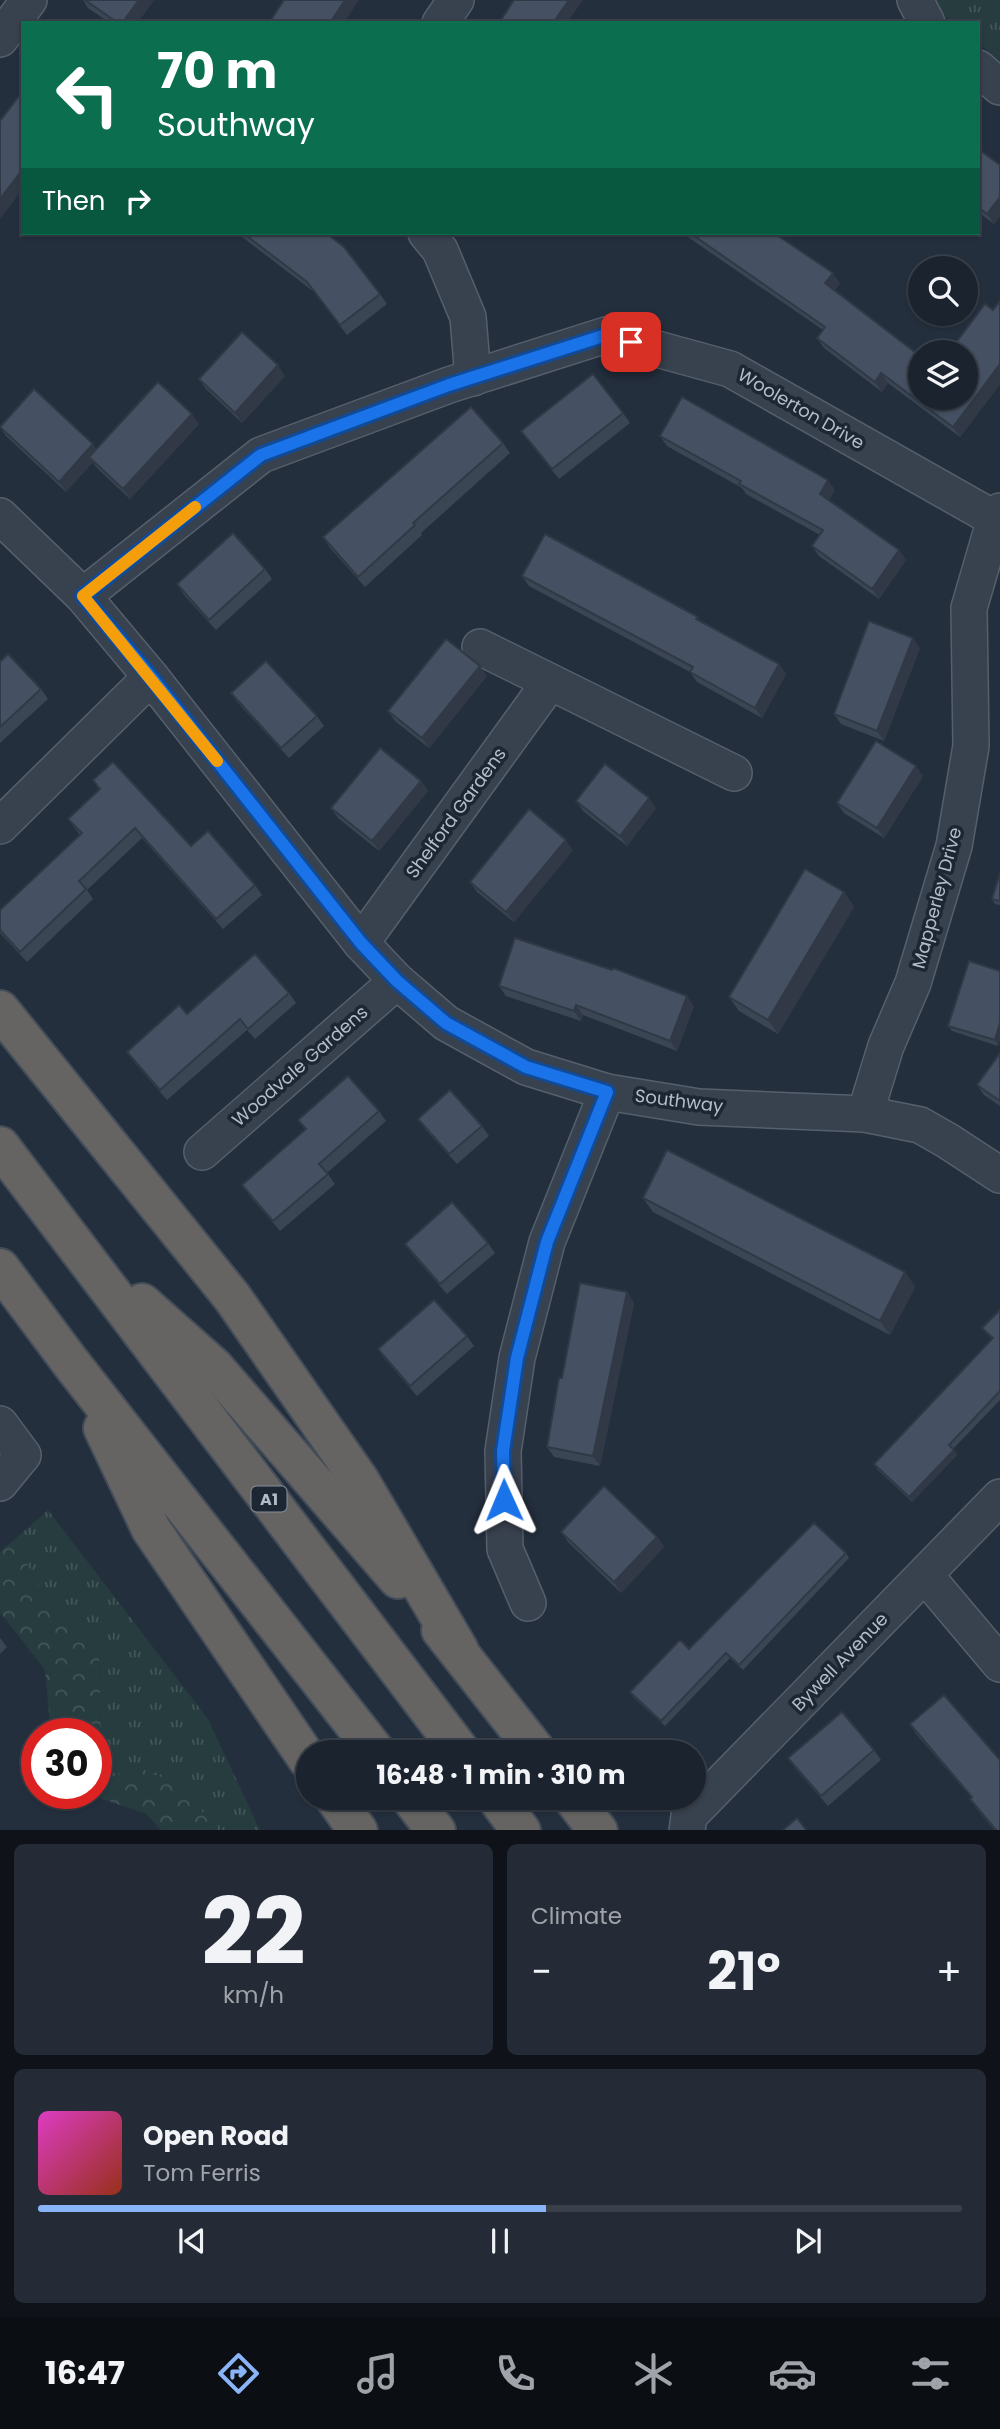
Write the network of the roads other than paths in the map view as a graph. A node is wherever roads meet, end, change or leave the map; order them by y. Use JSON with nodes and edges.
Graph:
{"nodes":[{"id":1,"x":29,"y":0,"type":"edge"},
{"id":2,"x":456,"y":0,"type":"edge"},
{"id":3,"x":915,"y":0,"type":"edge"},
{"id":4,"x":441,"y":21,"type":"edge"},
{"id":5,"x":926,"y":21,"type":"edge"},
{"id":6,"x":0,"y":39,"type":"edge"},
{"id":7,"x":980,"y":70,"type":"edge"},
{"id":8,"x":1000,"y":87,"type":"edge"},
{"id":9,"x":428,"y":235,"type":"edge"},
{"id":10,"x":474,"y":378,"type":"junction"},
{"id":11,"x":997,"y":515,"type":"edge"},
{"id":12,"x":0,"y":516,"type":"edge"},
{"id":13,"x":83,"y":596,"type":"junction"},
{"id":14,"x":480,"y":647,"type":"dead end"},
{"id":15,"x":151,"y":677,"type":"junction"},
{"id":16,"x":550,"y":682,"type":"junction"},
{"id":17,"x":985,"y":750,"type":"edge"},
{"id":18,"x":734,"y":773,"type":"dead end"},
{"id":19,"x":0,"y":826,"type":"edge"},
{"id":20,"x":361,"y":943,"type":"junction"},
{"id":21,"x":397,"y":981,"type":"junction"},
{"id":22,"x":0,"y":1010,"type":"edge"},
{"id":23,"x":607,"y":1092,"type":"junction"},
{"id":24,"x":865,"y":1114,"type":"junction"},
{"id":25,"x":0,"y":1146,"type":"edge"},
{"id":26,"x":202,"y":1152,"type":"dead end"},
{"id":27,"x":1000,"y":1175,"type":"edge"},
{"id":28,"x":77,"y":1246,"type":"junction"},
{"id":29,"x":0,"y":1268,"type":"edge"},
{"id":30,"x":71,"y":1363,"type":"junction"},
{"id":31,"x":0,"y":1424,"type":"edge"},
{"id":32,"x":0,"y":1483,"type":"edge"},
{"id":33,"x":1000,"y":1497,"type":"edge"},
{"id":34,"x":925,"y":1575,"type":"junction"},
{"id":35,"x":528,"y":1603,"type":"dead end"},
{"id":36,"x":459,"y":1650,"type":"junction"},
{"id":37,"x":1000,"y":1664,"type":"edge"},
{"id":38,"x":367,"y":1740,"type":"edge"},
{"id":39,"x":452,"y":1740,"type":"edge"},
{"id":40,"x":528,"y":1740,"type":"edge"},
{"id":41,"x":296,"y":1742,"type":"edge"},
{"id":42,"x":343,"y":1810,"type":"edge"},
{"id":43,"x":420,"y":1810,"type":"edge"},
{"id":44,"x":506,"y":1810,"type":"edge"},
{"id":45,"x":582,"y":1810,"type":"edge"},
{"id":46,"x":358,"y":1830,"type":"edge"},
{"id":47,"x":436,"y":1830,"type":"edge"},
{"id":48,"x":521,"y":1830,"type":"edge"},
{"id":49,"x":598,"y":1830,"type":"edge"},
{"id":50,"x":687,"y":1830,"type":"edge"}],
"edges":[{"from":1,"to":6,"type":"street"},
{"from":2,"to":4,"type":"street"},
{"from":3,"to":5,"type":"street"},
{"from":7,"to":8,"type":"street"},
{"from":9,"to":10,"type":"street"},
{"from":10,"to":11,"type":"street","name":"Woolerton Drive"},
{"from":10,"to":13,"type":"street","name":"Woolerton Drive"},
{"from":11,"to":17,"type":"street","name":"Mapperley Drive"},
{"from":12,"to":13,"type":"street","name":"Southway"},
{"from":13,"to":15,"type":"street","name":"Southway"},
{"from":14,"to":16,"type":"street"},
{"from":15,"to":19,"type":"street"},
{"from":15,"to":20,"type":"street","name":"Southway"},
{"from":16,"to":18,"type":"street"},
{"from":16,"to":20,"type":"street","name":"Shelford Gardens"},
{"from":17,"to":24,"type":"street","name":"Mapperley Drive"},
{"from":20,"to":21,"type":"street","name":"Southway"},
{"from":21,"to":23,"type":"street","name":"Southway"},
{"from":21,"to":26,"type":"street","name":"Woodvale Gardens"},
{"from":22,"to":36,"type":"highway"},
{"from":23,"to":24,"type":"street","name":"Southway"},
{"from":23,"to":35,"type":"street"},
{"from":24,"to":27,"type":"street","name":"Southway"},
{"from":25,"to":28,"type":"highway","number":"A1"},
{"from":28,"to":36,"type":"highway"},
{"from":28,"to":39,"type":"highway","number":"A1"},
{"from":29,"to":30,"type":"highway"},
{"from":30,"to":38,"type":"highway"},
{"from":30,"to":41,"type":"highway"},
{"from":31,"to":32,"type":"street"},
{"from":33,"to":34,"type":"street","name":"Bywell Avenue"},
{"from":34,"to":37,"type":"street"},
{"from":34,"to":50,"type":"street","name":"Bywell Avenue"},
{"from":36,"to":40,"type":"highway"},
{"from":42,"to":46,"type":"highway"},
{"from":43,"to":47,"type":"highway"},
{"from":44,"to":48,"type":"highway"},
{"from":45,"to":49,"type":"highway"}]}
